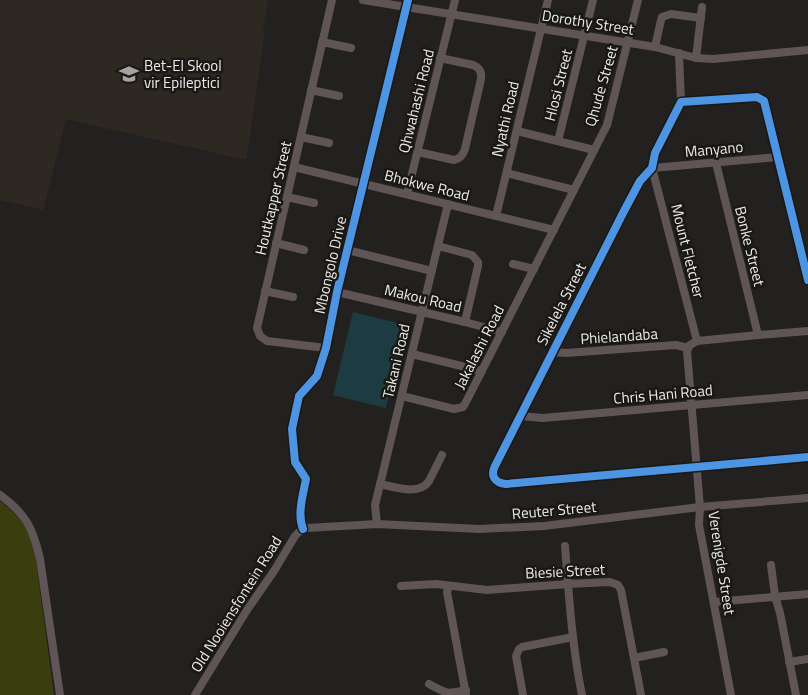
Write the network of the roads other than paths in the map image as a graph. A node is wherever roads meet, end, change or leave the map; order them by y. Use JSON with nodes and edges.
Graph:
{"nodes":[{"id":1,"x":332,"y":0,"type":"edge"},
{"id":2,"x":363,"y":0,"type":"edge"},
{"id":3,"x":455,"y":0,"type":"edge"},
{"id":4,"x":548,"y":0,"type":"edge"},
{"id":5,"x":593,"y":0,"type":"edge"},
{"id":6,"x":638,"y":0,"type":"edge"},
{"id":7,"x":407,"y":4,"type":"edge"},
{"id":8,"x":702,"y":6,"type":"dead end"},
{"id":9,"x":451,"y":15,"type":"junction"},
{"id":10,"x":701,"y":18,"type":"junction"},
{"id":11,"x":541,"y":28,"type":"junction"},
{"id":12,"x":584,"y":36,"type":"junction"},
{"id":13,"x":322,"y":42,"type":"junction"},
{"id":14,"x":627,"y":43,"type":"junction"},
{"id":15,"x":655,"y":47,"type":"junction"},
{"id":16,"x":350,"y":48,"type":"dead end"},
{"id":17,"x":808,"y":50,"type":"edge"},
{"id":18,"x":679,"y":54,"type":"junction"},
{"id":19,"x":440,"y":58,"type":"junction"},
{"id":20,"x":696,"y":58,"type":"junction"},
{"id":21,"x":311,"y":90,"type":"junction"},
{"id":22,"x":339,"y":96,"type":"dead end"},
{"id":23,"x":681,"y":102,"type":"junction"},
{"id":24,"x":517,"y":131,"type":"junction"},
{"id":25,"x":301,"y":137,"type":"junction"},
{"id":26,"x":558,"y":141,"type":"junction"},
{"id":27,"x":329,"y":143,"type":"dead end"},
{"id":28,"x":594,"y":150,"type":"junction"},
{"id":29,"x":418,"y":152,"type":"junction"},
{"id":30,"x":778,"y":158,"type":"junction"},
{"id":31,"x":716,"y":163,"type":"junction"},
{"id":32,"x":294,"y":167,"type":"junction"},
{"id":33,"x":652,"y":168,"type":"junction"},
{"id":34,"x":506,"y":173,"type":"junction"},
{"id":35,"x":364,"y":184,"type":"junction"},
{"id":36,"x":574,"y":190,"type":"junction"},
{"id":37,"x":407,"y":194,"type":"junction"},
{"id":38,"x":287,"y":197,"type":"junction"},
{"id":39,"x":314,"y":203,"type":"dead end"},
{"id":40,"x":448,"y":204,"type":"junction"},
{"id":41,"x":496,"y":216,"type":"junction"},
{"id":42,"x":554,"y":230,"type":"junction"},
{"id":43,"x":276,"y":243,"type":"junction"},
{"id":44,"x":438,"y":246,"type":"junction"},
{"id":45,"x":304,"y":250,"type":"dead end"},
{"id":46,"x":347,"y":250,"type":"junction"},
{"id":47,"x":513,"y":264,"type":"dead end"},
{"id":48,"x":534,"y":269,"type":"junction"},
{"id":49,"x":432,"y":271,"type":"junction"},
{"id":50,"x":808,"y":280,"type":"edge"},
{"id":51,"x":266,"y":291,"type":"junction"},
{"id":52,"x":337,"y":292,"type":"junction"},
{"id":53,"x":294,"y":297,"type":"dead end"},
{"id":54,"x":422,"y":312,"type":"junction"},
{"id":55,"x":465,"y":322,"type":"junction"},
{"id":56,"x":808,"y":331,"type":"edge"},
{"id":57,"x":502,"y":332,"type":"junction"},
{"id":58,"x":758,"y":335,"type":"junction"},
{"id":59,"x":697,"y":341,"type":"junction"},
{"id":60,"x":326,"y":348,"type":"junction"},
{"id":61,"x":688,"y":348,"type":"junction"},
{"id":62,"x":552,"y":352,"type":"junction"},
{"id":63,"x":412,"y":354,"type":"junction"},
{"id":64,"x":482,"y":371,"type":"junction"},
{"id":65,"x":808,"y":395,"type":"edge"},
{"id":66,"x":402,"y":396,"type":"junction"},
{"id":67,"x":691,"y":405,"type":"junction"},
{"id":68,"x":520,"y":416,"type":"junction"},
{"id":69,"x":442,"y":455,"type":"dead end"},
{"id":70,"x":808,"y":457,"type":"edge"},
{"id":71,"x":696,"y":467,"type":"junction"},
{"id":72,"x":380,"y":484,"type":"junction"},
{"id":73,"x":0,"y":495,"type":"edge"},
{"id":74,"x":808,"y":498,"type":"edge"},
{"id":75,"x":700,"y":507,"type":"junction"},
{"id":76,"x":377,"y":524,"type":"junction"},
{"id":77,"x":303,"y":529,"type":"junction"},
{"id":78,"x":565,"y":546,"type":"dead end"},
{"id":79,"x":772,"y":565,"type":"dead end"},
{"id":80,"x":568,"y":584,"type":"junction"},
{"id":81,"x":401,"y":586,"type":"dead end"},
{"id":82,"x":449,"y":586,"type":"junction"},
{"id":83,"x":808,"y":594,"type":"edge"},
{"id":84,"x":775,"y":596,"type":"junction"},
{"id":85,"x":714,"y":602,"type":"junction"},
{"id":86,"x":573,"y":637,"type":"junction"},
{"id":87,"x":664,"y":652,"type":"dead end"},
{"id":88,"x":634,"y":658,"type":"junction"},
{"id":89,"x":808,"y":659,"type":"edge"},
{"id":90,"x":790,"y":662,"type":"junction"},
{"id":91,"x":429,"y":684,"type":"dead end"},
{"id":92,"x":466,"y":693,"type":"edge"},
{"id":93,"x":60,"y":695,"type":"edge"},
{"id":94,"x":195,"y":695,"type":"edge"},
{"id":95,"x":523,"y":695,"type":"edge"},
{"id":96,"x":582,"y":695,"type":"edge"},
{"id":97,"x":641,"y":695,"type":"edge"},
{"id":98,"x":731,"y":695,"type":"edge"},
{"id":99,"x":796,"y":695,"type":"edge"}],
"edges":[{"from":1,"to":13,"type":"street","name":"Houtkapper Street"},
{"from":2,"to":7,"type":"street","name":"Dorothy Street"},
{"from":3,"to":9,"type":"street","name":"Qhwahashi Road"},
{"from":4,"to":11,"type":"street","name":"Nyathi Road"},
{"from":5,"to":12,"type":"street","name":"Hlosi Street"},
{"from":6,"to":14,"type":"street","name":"Qhude Street"},
{"from":7,"to":9,"type":"street","name":"Dorothy Street"},
{"from":7,"to":35,"type":"street","name":"Mbongolo Drive"},
{"from":8,"to":10,"type":"street"},
{"from":9,"to":11,"type":"street","name":"Dorothy Street"},
{"from":9,"to":19,"type":"street","name":"Qhwahashi Road"},
{"from":10,"to":15,"type":"street"},
{"from":10,"to":20,"type":"street"},
{"from":11,"to":12,"type":"street","name":"Dorothy Street"},
{"from":11,"to":24,"type":"street","name":"Nyathi Road"},
{"from":12,"to":14,"type":"street","name":"Dorothy Street"},
{"from":12,"to":26,"type":"street","name":"Hlosi Street"},
{"from":13,"to":16,"type":"street"},
{"from":13,"to":21,"type":"street","name":"Houtkapper Street"},
{"from":14,"to":15,"type":"street","name":"Dorothy Street"},
{"from":14,"to":28,"type":"street","name":"Qhude Street"},
{"from":15,"to":18,"type":"street","name":"Dorothy Street"},
{"from":17,"to":20,"type":"street","name":"Dorothy Street"},
{"from":18,"to":20,"type":"street","name":"Dorothy Street"},
{"from":18,"to":23,"type":"street","name":"Sikelela Street"},
{"from":19,"to":29,"type":"street","name":"Qhwahashi Road"},
{"from":19,"to":29,"type":"street"},
{"from":21,"to":22,"type":"street"},
{"from":21,"to":25,"type":"street","name":"Houtkapper Street"},
{"from":23,"to":30,"type":"street"},
{"from":23,"to":33,"type":"street","name":"Sikelela Street"},
{"from":24,"to":26,"type":"street"},
{"from":24,"to":34,"type":"street","name":"Nyathi Road"},
{"from":25,"to":27,"type":"street"},
{"from":25,"to":32,"type":"street","name":"Houtkapper Street"},
{"from":26,"to":28,"type":"street"},
{"from":28,"to":36,"type":"street","name":"Qhude Street"},
{"from":29,"to":37,"type":"street","name":"Qhwahashi Road"},
{"from":30,"to":31,"type":"street","name":"Manyano"},
{"from":30,"to":50,"type":"street"},
{"from":31,"to":33,"type":"street","name":"Manyano"},
{"from":31,"to":58,"type":"street","name":"Bonke Street"},
{"from":32,"to":35,"type":"street","name":"Bhokwe Road"},
{"from":32,"to":38,"type":"street","name":"Houtkapper Street"},
{"from":33,"to":59,"type":"street","name":"Mount Fletcher"},
{"from":33,"to":62,"type":"street","name":"Sikelela Street"},
{"from":34,"to":36,"type":"street"},
{"from":34,"to":41,"type":"street","name":"Nyathi Road"},
{"from":35,"to":37,"type":"street","name":"Bhokwe Road"},
{"from":35,"to":46,"type":"street","name":"Mbongolo Drive"},
{"from":36,"to":42,"type":"street","name":"Qhude Street"},
{"from":37,"to":40,"type":"street","name":"Bhokwe Road"},
{"from":38,"to":39,"type":"street"},
{"from":38,"to":43,"type":"street","name":"Houtkapper Street"},
{"from":40,"to":41,"type":"street","name":"Bhokwe Road"},
{"from":40,"to":44,"type":"street","name":"Takani Road"},
{"from":41,"to":42,"type":"street","name":"Bhokwe Road"},
{"from":42,"to":48,"type":"street","name":"Jakalashi Road"},
{"from":43,"to":45,"type":"street"},
{"from":43,"to":51,"type":"street","name":"Houtkapper Street"},
{"from":44,"to":49,"type":"street","name":"Takani Road"},
{"from":44,"to":55,"type":"street"},
{"from":46,"to":49,"type":"street"},
{"from":46,"to":52,"type":"street","name":"Mbongolo Drive"},
{"from":47,"to":48,"type":"street"},
{"from":48,"to":57,"type":"street","name":"Jakalashi Road"},
{"from":49,"to":54,"type":"street","name":"Takani Road"},
{"from":51,"to":53,"type":"street"},
{"from":51,"to":60,"type":"street","name":"Houtkapper Street"},
{"from":52,"to":54,"type":"street","name":"Makou Road"},
{"from":52,"to":60,"type":"street","name":"Mbongolo Drive"},
{"from":54,"to":55,"type":"street","name":"Makou Road"},
{"from":54,"to":63,"type":"street","name":"Takani Road"},
{"from":55,"to":57,"type":"street","name":"Makou Road"},
{"from":56,"to":58,"type":"street"},
{"from":57,"to":64,"type":"street","name":"Jakalashi Road"},
{"from":58,"to":59,"type":"street"},
{"from":59,"to":61,"type":"street"},
{"from":60,"to":77,"type":"street","name":"Mbongolo Drive"},
{"from":61,"to":62,"type":"street","name":"Phielandaba"},
{"from":61,"to":67,"type":"street","name":"Verenigde Street"},
{"from":62,"to":68,"type":"street","name":"Sikelela Street"},
{"from":63,"to":64,"type":"street"},
{"from":63,"to":66,"type":"street","name":"Takani Road"},
{"from":64,"to":66,"type":"street","name":"Jakalashi Road"},
{"from":65,"to":67,"type":"street","name":"Chris Hani Road"},
{"from":66,"to":72,"type":"street","name":"Takani Road"},
{"from":67,"to":68,"type":"street","name":"Chris Hani Road"},
{"from":67,"to":71,"type":"street","name":"Verenigde Street"},
{"from":68,"to":71,"type":"street","name":"Sikelela Street"},
{"from":69,"to":72,"type":"street"},
{"from":70,"to":71,"type":"street","name":"Sikelela Street"},
{"from":71,"to":75,"type":"street","name":"Verenigde Street"},
{"from":72,"to":76,"type":"street","name":"Takani Road"},
{"from":73,"to":93,"type":"street"},
{"from":74,"to":75,"type":"street","name":"Reuter Street"},
{"from":75,"to":76,"type":"street","name":"Reuter Street"},
{"from":75,"to":85,"type":"street","name":"Verenigde Street"},
{"from":76,"to":77,"type":"street","name":"Reuter Street"},
{"from":77,"to":94,"type":"street","name":"Old Nooiensfontein Road"},
{"from":78,"to":80,"type":"street"},
{"from":79,"to":84,"type":"street"},
{"from":80,"to":82,"type":"street","name":"Biesie Street"},
{"from":80,"to":86,"type":"street"},
{"from":80,"to":88,"type":"street","name":"Biesie Street"},
{"from":81,"to":82,"type":"street","name":"Biesie Street"},
{"from":82,"to":92,"type":"street"},
{"from":83,"to":84,"type":"street"},
{"from":84,"to":85,"type":"street"},
{"from":84,"to":90,"type":"street"},
{"from":85,"to":98,"type":"street","name":"Verenigde Street"},
{"from":86,"to":95,"type":"street"},
{"from":86,"to":96,"type":"street"},
{"from":87,"to":88,"type":"street"},
{"from":88,"to":97,"type":"street","name":"Biesie Street"},
{"from":89,"to":90,"type":"street"},
{"from":90,"to":99,"type":"street"},
{"from":91,"to":92,"type":"street"}]}
